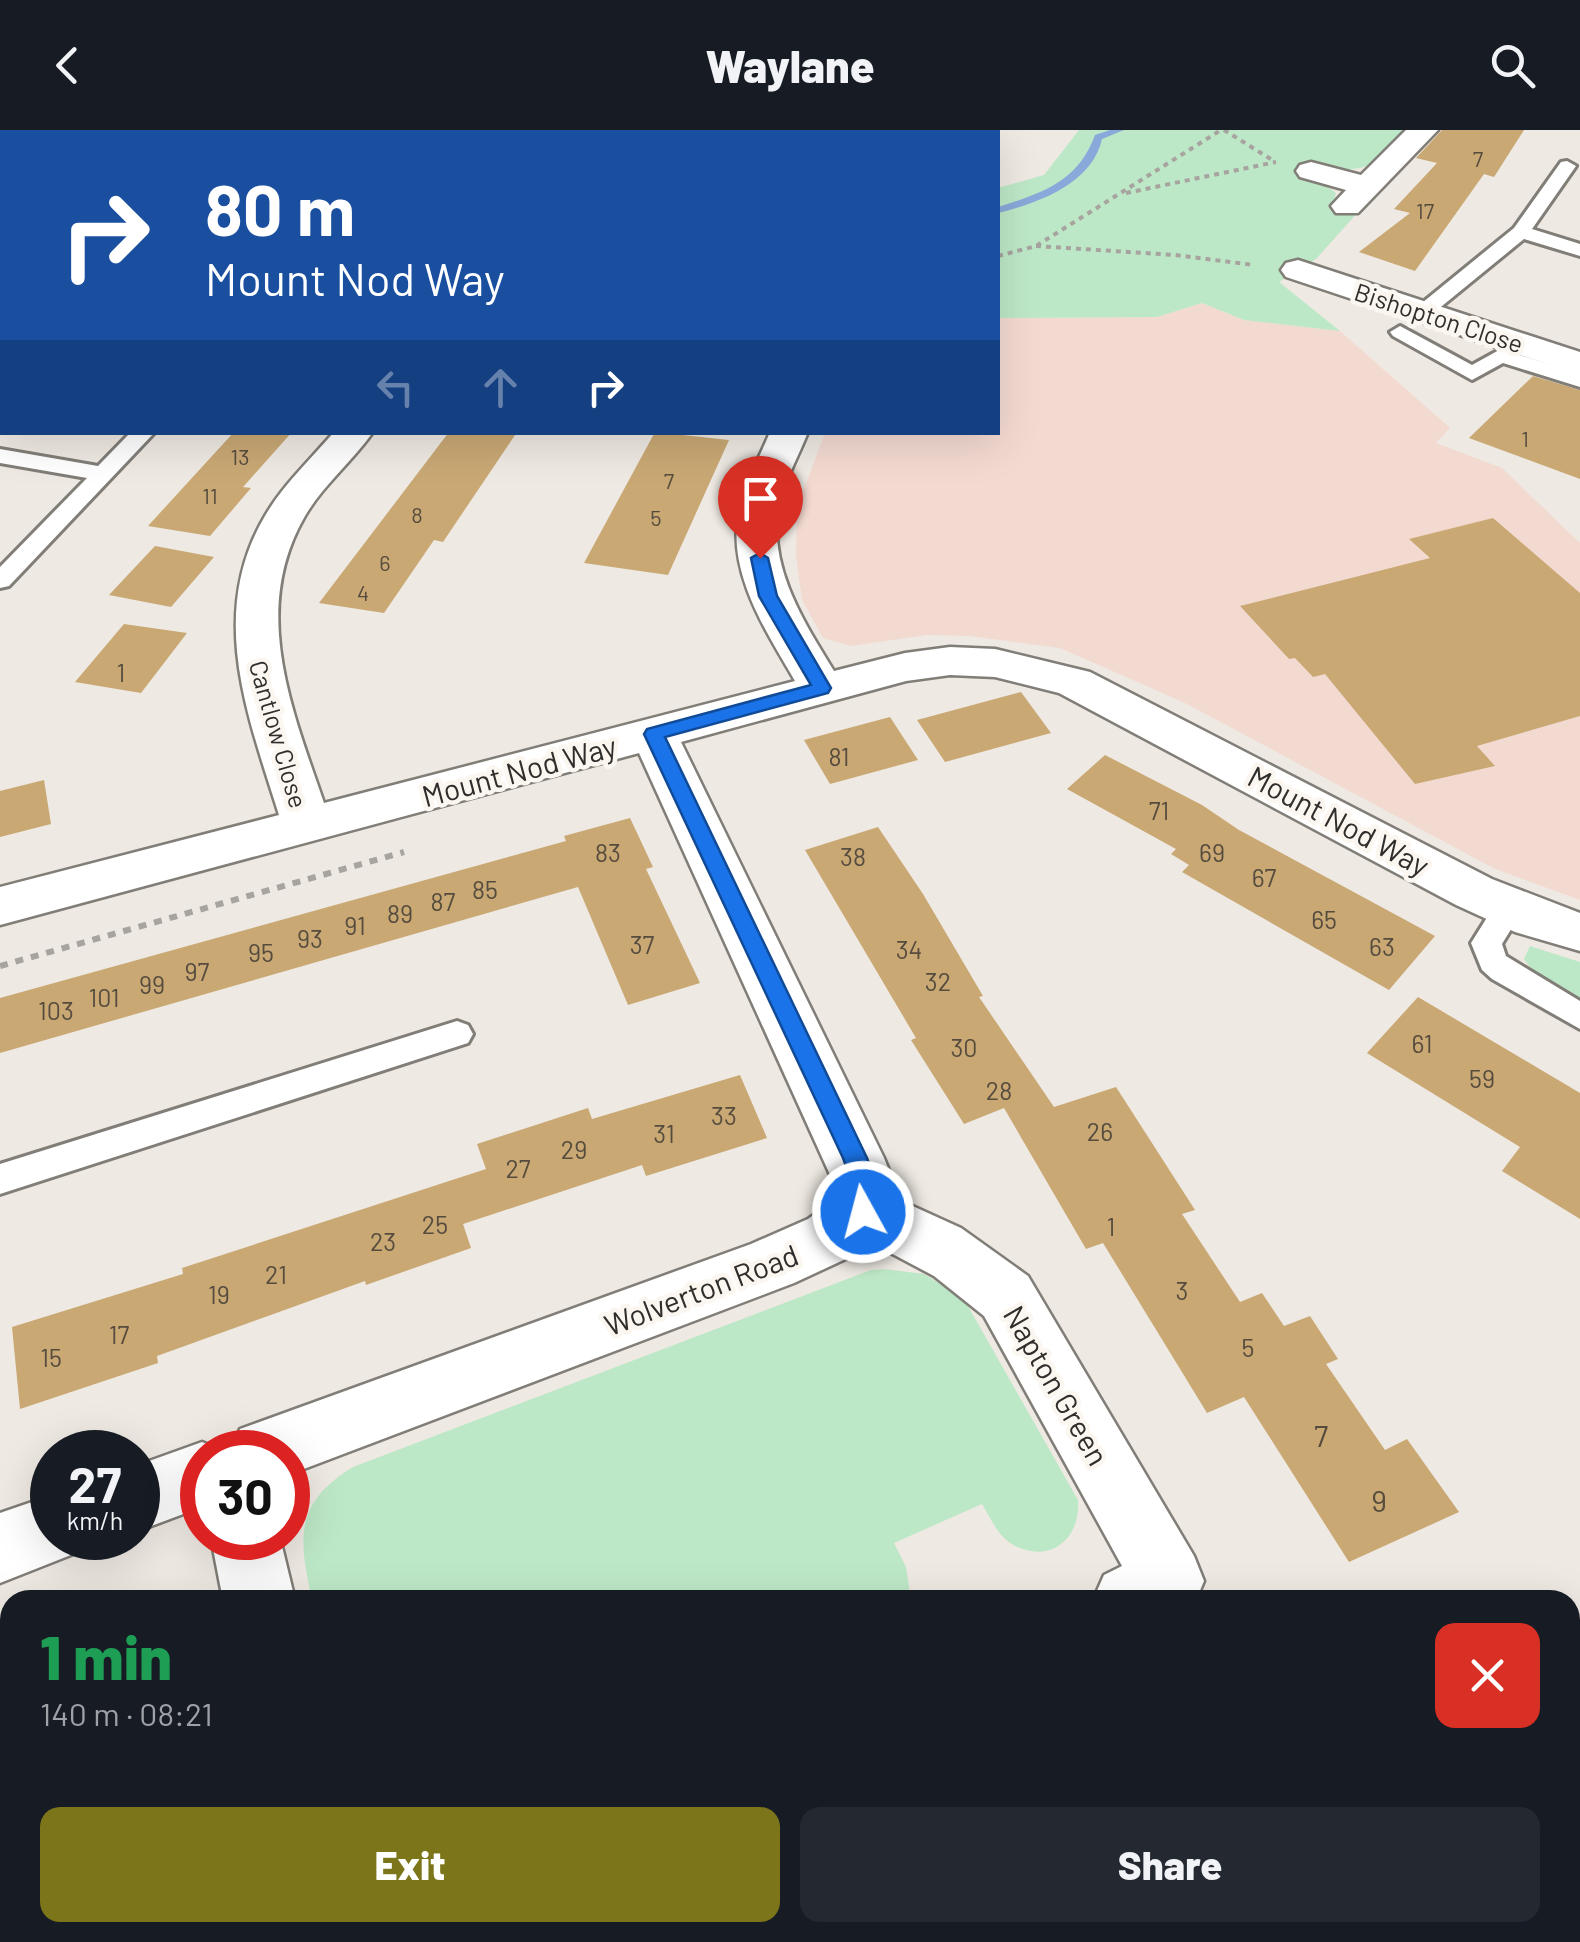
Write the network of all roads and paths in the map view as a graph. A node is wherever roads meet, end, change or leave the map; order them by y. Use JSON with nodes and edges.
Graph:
{"nodes":[{"id":1,"x":1222,"y":130,"type":"edge"},
{"id":2,"x":1423,"y":130,"type":"edge"},
{"id":3,"x":1275,"y":162,"type":"junction"},
{"id":4,"x":1567,"y":166,"type":"dead end"},
{"id":5,"x":1311,"y":171,"type":"joint"},
{"id":6,"x":1123,"y":194,"type":"junction"},
{"id":7,"x":1521,"y":232,"type":"junction"},
{"id":8,"x":1036,"y":246,"type":"junction"},
{"id":9,"x":1580,"y":250,"type":"edge"},
{"id":10,"x":1000,"y":255,"type":"edge"},
{"id":11,"x":1298,"y":270,"type":"joint"},
{"id":12,"x":1412,"y":322,"type":"junction"},
{"id":13,"x":1580,"y":364,"type":"edge"},
{"id":14,"x":1580,"y":381,"type":"edge"},
{"id":15,"x":141,"y":435,"type":"edge"},
{"id":16,"x":352,"y":435,"type":"edge"},
{"id":17,"x":789,"y":435,"type":"edge"},
{"id":18,"x":0,"y":456,"type":"edge"},
{"id":19,"x":104,"y":474,"type":"junction"},
{"id":20,"x":0,"y":581,"type":"edge"},
{"id":21,"x":822,"y":688,"type":"junction"},
{"id":22,"x":654,"y":734,"type":"junction"},
{"id":23,"x":306,"y":827,"type":"junction"},
{"id":24,"x":0,"y":906,"type":"edge"},
{"id":25,"x":1509,"y":908,"type":"junction"},
{"id":26,"x":1580,"y":932,"type":"edge"},
{"id":27,"x":1580,"y":1016,"type":"edge"},
{"id":28,"x":458,"y":1034,"type":"dead end"},
{"id":29,"x":0,"y":1179,"type":"edge"},
{"id":30,"x":863,"y":1212,"type":"junction"},
{"id":31,"x":310,"y":1435,"type":"edge"},
{"id":32,"x":30,"y":1537,"type":"edge"},
{"id":33,"x":0,"y":1548,"type":"edge"},
{"id":34,"x":251,"y":1560,"type":"edge"},
{"id":35,"x":257,"y":1590,"type":"edge"},
{"id":36,"x":1150,"y":1590,"type":"edge"}],
"edges":[{"from":1,"to":3,"type":"path"},
{"from":1,"to":6,"type":"path"},
{"from":2,"to":5,"type":"street"},
{"from":3,"to":5,"type":"path"},
{"from":3,"to":6,"type":"path"},
{"from":4,"to":7,"type":"lane"},
{"from":6,"to":8,"type":"path"},
{"from":7,"to":9,"type":"lane"},
{"from":7,"to":12,"type":"lane"},
{"from":8,"to":10,"type":"path"},
{"from":8,"to":11,"type":"path"},
{"from":11,"to":12,"type":"street","name":"Bishopton Close"},
{"from":12,"to":13,"type":"street","name":"Bishopton Close"},
{"from":12,"to":14,"type":"lane"},
{"from":15,"to":19,"type":"lane"},
{"from":16,"to":23,"type":"street","name":"Cantlow Close"},
{"from":17,"to":21,"type":"street"},
{"from":18,"to":19,"type":"lane"},
{"from":19,"to":20,"type":"lane"},
{"from":21,"to":22,"type":"street","name":"Mount Nod Way"},
{"from":21,"to":25,"type":"street","name":"Mount Nod Way"},
{"from":22,"to":23,"type":"street","name":"Mount Nod Way"},
{"from":22,"to":30,"type":"street"},
{"from":23,"to":24,"type":"street","name":"Mount Nod Way"},
{"from":25,"to":26,"type":"street","name":"Mount Nod Way"},
{"from":25,"to":27,"type":"lane"},
{"from":28,"to":29,"type":"lane"},
{"from":30,"to":31,"type":"street","name":"Wolverton Road"},
{"from":30,"to":36,"type":"street","name":"Napton Green"},
{"from":32,"to":33,"type":"street"},
{"from":34,"to":35,"type":"street"}]}
